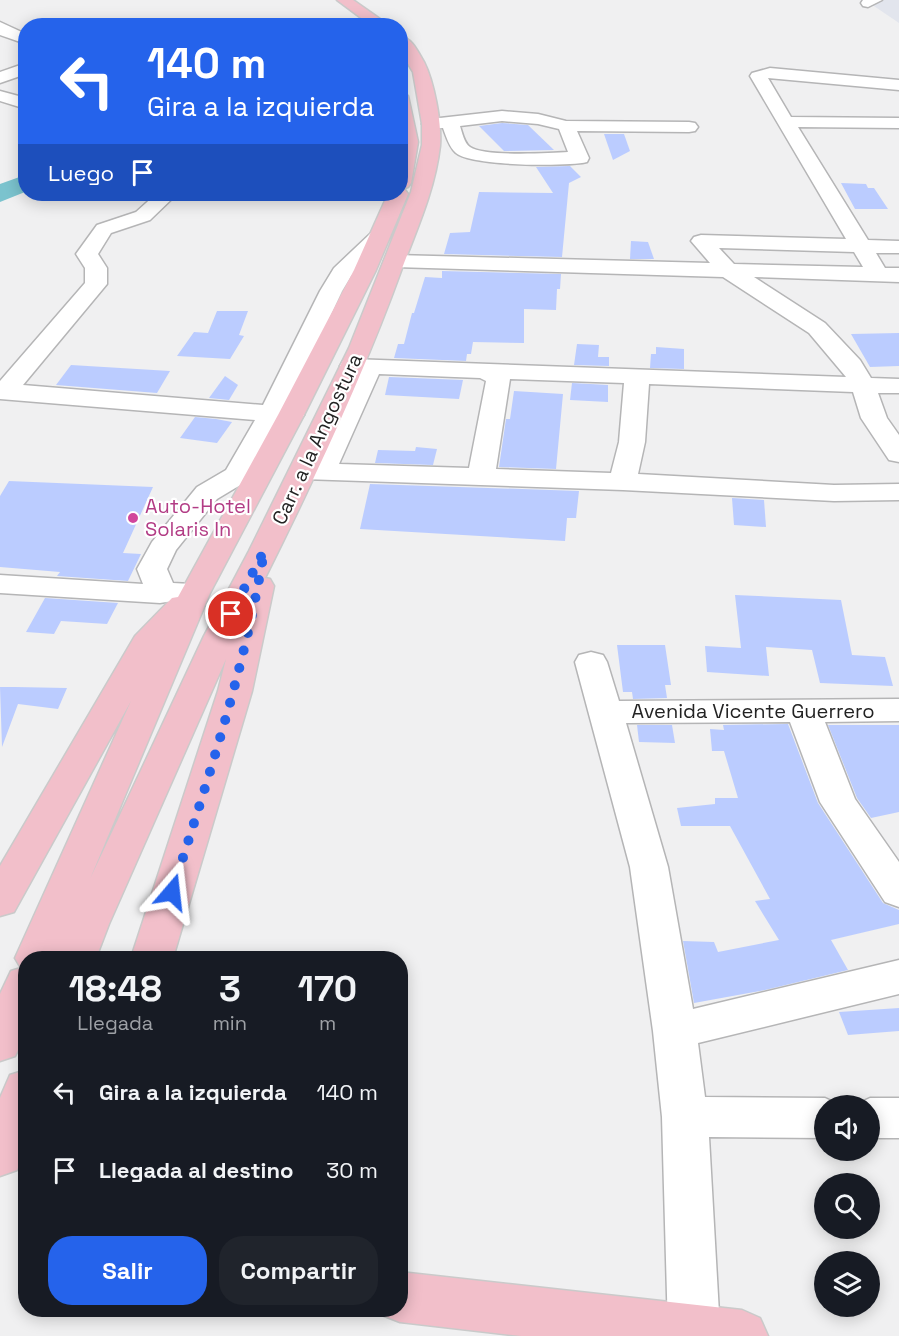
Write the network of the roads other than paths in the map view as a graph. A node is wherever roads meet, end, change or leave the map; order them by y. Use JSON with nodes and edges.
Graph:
{"nodes":[{"id":1,"x":338,"y":3,"type":"edge"},
{"id":2,"x":352,"y":18,"type":"edge"},
{"id":3,"x":367,"y":18,"type":"edge"},
{"id":4,"x":0,"y":26,"type":"edge"},
{"id":5,"x":18,"y":37,"type":"edge"},
{"id":6,"x":408,"y":48,"type":"edge"},
{"id":7,"x":18,"y":71,"type":"edge"},
{"id":8,"x":0,"y":78,"type":"edge"},
{"id":9,"x":899,"y":85,"type":"edge"},
{"id":10,"x":0,"y":96,"type":"edge"},
{"id":11,"x":18,"y":102,"type":"edge"},
{"id":12,"x":787,"y":122,"type":"junction"},
{"id":13,"x":441,"y":123,"type":"junction"},
{"id":14,"x":566,"y":126,"type":"junction"},
{"id":15,"x":688,"y":127,"type":"dead end"},
{"id":16,"x":896,"y":128,"type":"edge"},
{"id":17,"x":160,"y":201,"type":"edge"},
{"id":18,"x":397,"y":201,"type":"edge"},
{"id":19,"x":861,"y":245,"type":"junction"},
{"id":20,"x":899,"y":247,"type":"edge"},
{"id":21,"x":387,"y":249,"type":"junction"},
{"id":22,"x":729,"y":271,"type":"junction"},
{"id":23,"x":889,"y":274,"type":"edge"},
{"id":24,"x":362,"y":366,"type":"junction"},
{"id":25,"x":486,"y":371,"type":"junction"},
{"id":26,"x":637,"y":378,"type":"junction"},
{"id":27,"x":863,"y":384,"type":"junction"},
{"id":28,"x":899,"y":386,"type":"edge"},
{"id":29,"x":3,"y":391,"type":"edge"},
{"id":30,"x":281,"y":414,"type":"junction"},
{"id":31,"x":899,"y":454,"type":"edge"},
{"id":32,"x":312,"y":471,"type":"junction"},
{"id":33,"x":481,"y":478,"type":"junction"},
{"id":34,"x":623,"y":482,"type":"junction"},
{"id":35,"x":899,"y":492,"type":"edge"},
{"id":36,"x":264,"y":551,"type":"junction"},
{"id":37,"x":0,"y":584,"type":"edge"},
{"id":38,"x":157,"y":590,"type":"junction"},
{"id":39,"x":196,"y":591,"type":"junction"},
{"id":40,"x":591,"y":662,"type":"dead end"},
{"id":41,"x":803,"y":710,"type":"junction"},
{"id":42,"x":899,"y":710,"type":"edge"},
{"id":43,"x":607,"y":712,"type":"junction"},
{"id":44,"x":35,"y":839,"type":"junction"},
{"id":45,"x":0,"y":859,"type":"edge"},
{"id":46,"x":899,"y":892,"type":"edge"},
{"id":47,"x":0,"y":901,"type":"edge"},
{"id":48,"x":39,"y":951,"type":"edge"},
{"id":49,"x":79,"y":951,"type":"edge"},
{"id":50,"x":154,"y":951,"type":"edge"},
{"id":51,"x":899,"y":977,"type":"edge"},
{"id":52,"x":18,"y":1001,"type":"edge"},
{"id":53,"x":675,"y":1031,"type":"junction"},
{"id":54,"x":0,"y":1043,"type":"edge"},
{"id":55,"x":18,"y":1109,"type":"edge"},
{"id":56,"x":686,"y":1117,"type":"junction"},
{"id":57,"x":814,"y":1118,"type":"edge"},
{"id":58,"x":880,"y":1118,"type":"edge"},
{"id":59,"x":899,"y":1118,"type":"edge"},
{"id":60,"x":0,"y":1155,"type":"edge"},
{"id":61,"x":408,"y":1298,"type":"edge"},
{"id":62,"x":718,"y":1334,"type":"edge"}],
"edges":[{"from":1,"to":2,"type":"main road"},
{"from":1,"to":3,"type":"main road"},
{"from":4,"to":5,"type":"street"},
{"from":6,"to":13,"type":"main road","name":"Carr. a la Angostura"},
{"from":7,"to":8,"type":"street"},
{"from":9,"to":12,"type":"street"},
{"from":10,"to":11,"type":"street"},
{"from":12,"to":16,"type":"street"},
{"from":12,"to":19,"type":"street"},
{"from":13,"to":14,"type":"street"},
{"from":13,"to":14,"type":"street"},
{"from":13,"to":21,"type":"main road","name":"Carr. a la Angostura"},
{"from":14,"to":15,"type":"street"},
{"from":17,"to":29,"type":"street"},
{"from":18,"to":21,"type":"main road","name":"Carr. a la Angostura"},
{"from":19,"to":20,"type":"street"},
{"from":19,"to":22,"type":"street"},
{"from":19,"to":23,"type":"street"},
{"from":21,"to":22,"type":"street"},
{"from":21,"to":24,"type":"main road","name":"Carr. a la Angostura"},
{"from":21,"to":30,"type":"main road","name":"Carr. a la Angostura"},
{"from":22,"to":23,"type":"street"},
{"from":22,"to":27,"type":"street"},
{"from":24,"to":25,"type":"street"},
{"from":24,"to":32,"type":"main road","name":"Carr. a la Angostura"},
{"from":25,"to":26,"type":"street"},
{"from":25,"to":33,"type":"street"},
{"from":26,"to":27,"type":"street"},
{"from":26,"to":34,"type":"street"},
{"from":27,"to":28,"type":"street"},
{"from":27,"to":31,"type":"street"},
{"from":29,"to":30,"type":"street"},
{"from":30,"to":38,"type":"street"},
{"from":30,"to":39,"type":"main road","name":"Carr. a la Angostura"},
{"from":32,"to":33,"type":"street"},
{"from":32,"to":36,"type":"main road","name":"Carr. a la Angostura"},
{"from":33,"to":34,"type":"street"},
{"from":34,"to":35,"type":"street"},
{"from":36,"to":49,"type":"main road","name":"Carr. a la Angostura"},
{"from":36,"to":50,"type":"main road"},
{"from":37,"to":38,"type":"street"},
{"from":38,"to":39,"type":"street"},
{"from":39,"to":44,"type":"main road"},
{"from":39,"to":48,"type":"main road","name":"Carr. a la Angostura"},
{"from":40,"to":43,"type":"street"},
{"from":41,"to":42,"type":"street","name":"Avenida Vicente Guerrero"},
{"from":41,"to":43,"type":"street","name":"Avenida Vicente Guerrero"},
{"from":41,"to":46,"type":"street"},
{"from":43,"to":53,"type":"street"},
{"from":44,"to":45,"type":"street"},
{"from":44,"to":47,"type":"main road"},
{"from":51,"to":53,"type":"street"},
{"from":52,"to":54,"type":"main road"},
{"from":53,"to":56,"type":"street"},
{"from":55,"to":60,"type":"main road"},
{"from":56,"to":57,"type":"street"},
{"from":56,"to":62,"type":"street"},
{"from":58,"to":59,"type":"street"},
{"from":61,"to":62,"type":"main road"}]}
